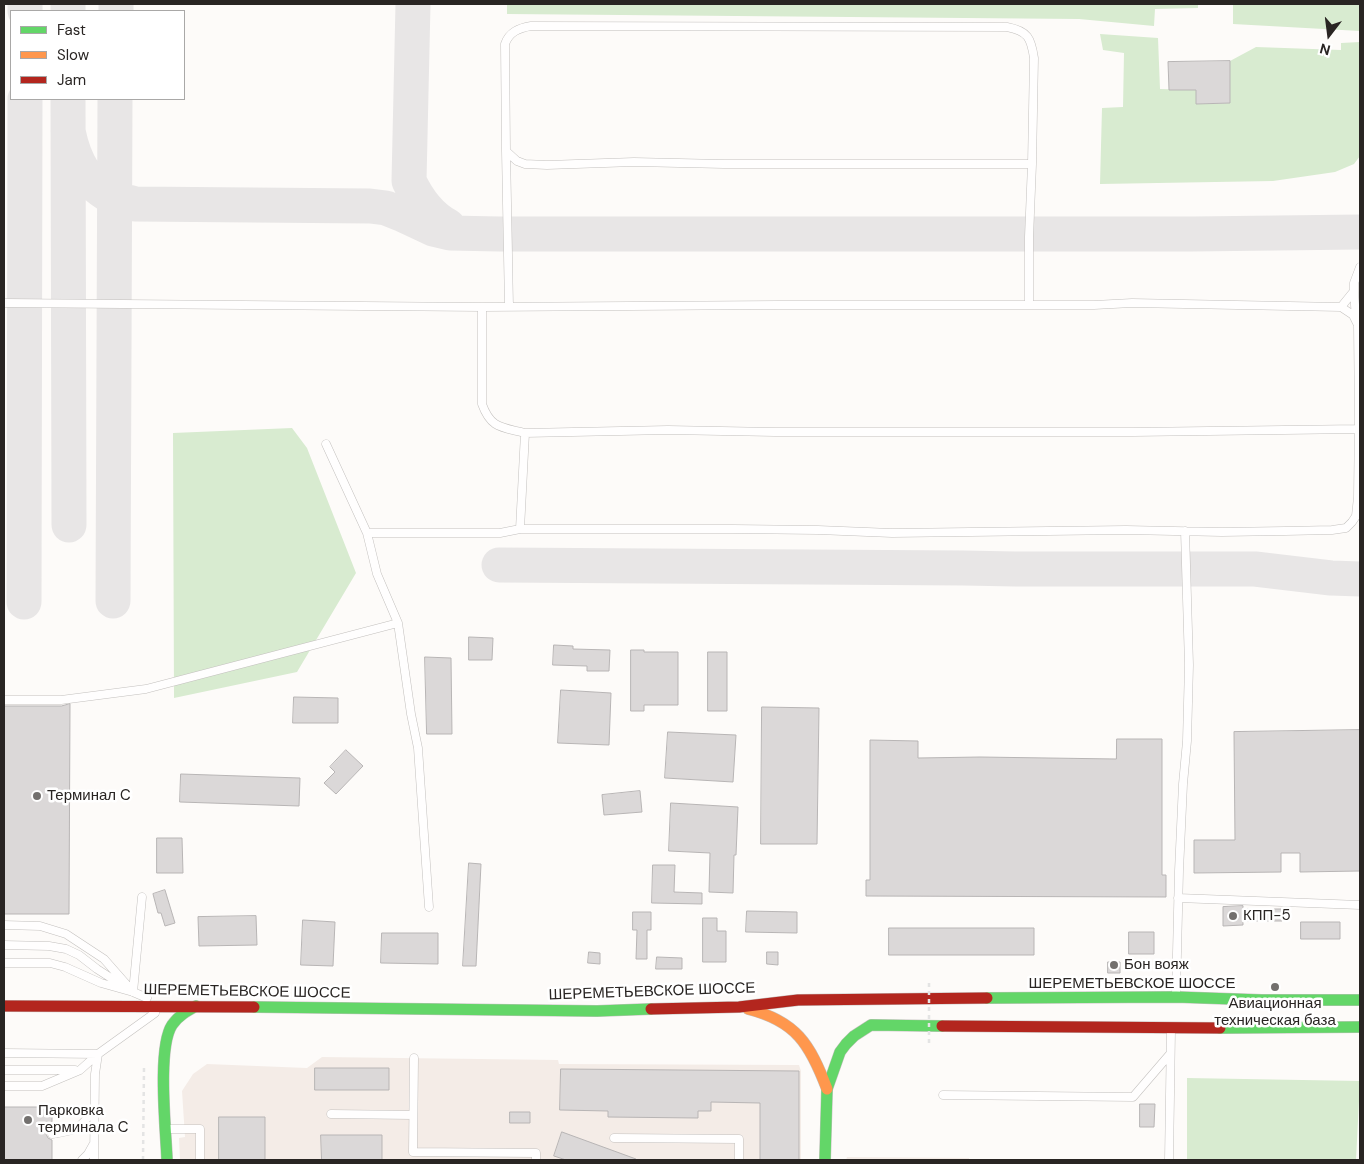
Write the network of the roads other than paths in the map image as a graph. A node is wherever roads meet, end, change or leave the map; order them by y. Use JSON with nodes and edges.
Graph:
{"nodes":[{"id":1,"x":506,"y":151,"type":"junction"},
{"id":2,"x":1032,"y":164,"type":"junction"},
{"id":3,"x":1360,"y":267,"type":"edge"},
{"id":4,"x":1354,"y":291,"type":"junction"},
{"id":5,"x":4,"y":303,"type":"edge"},
{"id":6,"x":1029,"y":305,"type":"junction"},
{"id":7,"x":482,"y":307,"type":"junction"},
{"id":8,"x":509,"y":307,"type":"junction"},
{"id":9,"x":1340,"y":307,"type":"junction"},
{"id":10,"x":1356,"y":319,"type":"junction"},
{"id":11,"x":1360,"y":420,"type":"edge"},
{"id":12,"x":1359,"y":430,"type":"edge"},
{"id":13,"x":525,"y":433,"type":"junction"},
{"id":14,"x":326,"y":444,"type":"dead end"},
{"id":15,"x":520,"y":529,"type":"junction"},
{"id":16,"x":1185,"y":531,"type":"junction"},
{"id":17,"x":366,"y":533,"type":"junction"},
{"id":18,"x":398,"y":623,"type":"junction"},
{"id":19,"x":4,"y":700,"type":"edge"},
{"id":20,"x":142,"y":897,"type":"dead end"},
{"id":21,"x":1178,"y":898,"type":"junction"},
{"id":22,"x":1360,"y":905,"type":"edge"},
{"id":23,"x":430,"y":908,"type":"dead end"},
{"id":24,"x":4,"y":925,"type":"edge"},
{"id":25,"x":4,"y":945,"type":"edge"},
{"id":26,"x":4,"y":963,"type":"edge"},
{"id":27,"x":133,"y":992,"type":"junction"},
{"id":28,"x":1176,"y":997,"type":"junction"},
{"id":29,"x":1360,"y":1000,"type":"edge"},
{"id":30,"x":4,"y":1006,"type":"edge"},
{"id":31,"x":165,"y":1006,"type":"junction"},
{"id":32,"x":196,"y":1006,"type":"junction"},
{"id":33,"x":739,"y":1007,"type":"junction"},
{"id":34,"x":1360,"y":1027,"type":"edge"},
{"id":35,"x":1171,"y":1028,"type":"junction"},
{"id":36,"x":4,"y":1053,"type":"edge"},
{"id":37,"x":98,"y":1054,"type":"junction"},
{"id":38,"x":1170,"y":1054,"type":"junction"},
{"id":39,"x":414,"y":1058,"type":"dead end"},
{"id":40,"x":4,"y":1070,"type":"edge"},
{"id":41,"x":80,"y":1070,"type":"junction"},
{"id":42,"x":4,"y":1086,"type":"edge"},
{"id":43,"x":827,"y":1089,"type":"junction"},
{"id":44,"x":943,"y":1095,"type":"dead end"},
{"id":45,"x":94,"y":1108,"type":"junction"},
{"id":46,"x":331,"y":1114,"type":"dead end"},
{"id":47,"x":413,"y":1114,"type":"junction"},
{"id":48,"x":166,"y":1129,"type":"junction"},
{"id":49,"x":52,"y":1134,"type":"dead end"},
{"id":50,"x":614,"y":1138,"type":"dead end"},
{"id":51,"x":94,"y":1143,"type":"junction"},
{"id":52,"x":82,"y":1160,"type":"edge"},
{"id":53,"x":94,"y":1160,"type":"edge"},
{"id":54,"x":167,"y":1160,"type":"edge"},
{"id":55,"x":200,"y":1160,"type":"edge"},
{"id":56,"x":536,"y":1160,"type":"edge"},
{"id":57,"x":738,"y":1160,"type":"edge"},
{"id":58,"x":825,"y":1160,"type":"edge"},
{"id":59,"x":1169,"y":1160,"type":"edge"}],
"edges":[{"from":1,"to":2,"type":"lane"},
{"from":1,"to":2,"type":"lane"},
{"from":1,"to":8,"type":"lane"},
{"from":2,"to":6,"type":"lane"},
{"from":3,"to":4,"type":"lane"},
{"from":4,"to":9,"type":"lane"},
{"from":4,"to":10,"type":"lane"},
{"from":5,"to":7,"type":"lane"},
{"from":6,"to":8,"type":"lane"},
{"from":6,"to":9,"type":"lane"},
{"from":7,"to":8,"type":"lane"},
{"from":7,"to":13,"type":"lane"},
{"from":9,"to":10,"type":"lane"},
{"from":10,"to":11,"type":"lane"},
{"from":11,"to":12,"type":"lane"},
{"from":12,"to":13,"type":"lane"},
{"from":12,"to":16,"type":"lane"},
{"from":13,"to":15,"type":"lane"},
{"from":14,"to":17,"type":"lane"},
{"from":15,"to":16,"type":"lane"},
{"from":15,"to":17,"type":"lane"},
{"from":16,"to":21,"type":"lane"},
{"from":17,"to":18,"type":"lane"},
{"from":18,"to":19,"type":"lane"},
{"from":18,"to":23,"type":"lane"},
{"from":20,"to":27,"type":"lane"},
{"from":21,"to":22,"type":"lane"},
{"from":21,"to":28,"type":"lane"},
{"from":24,"to":27,"type":"lane"},
{"from":25,"to":27,"type":"lane"},
{"from":26,"to":27,"type":"lane"},
{"from":27,"to":31,"type":"lane"},
{"from":28,"to":29,"type":"main road","name":"ШЕРЕМЕТЬЕВСКОЕ ШОССЕ"},
{"from":28,"to":33,"type":"main road","name":"ШЕРЕМЕТЬЕВСКОЕ ШОССЕ"},
{"from":30,"to":31,"type":"main road","name":"ШЕРЕМЕТЬЕВСКОЕ ШОССЕ"},
{"from":31,"to":32,"type":"main road","name":"ШЕРЕМЕТЬЕВСКОЕ ШОССЕ"},
{"from":31,"to":37,"type":"lane"},
{"from":32,"to":33,"type":"main road","name":"ШЕРЕМЕТЬЕВСКОЕ ШОССЕ"},
{"from":32,"to":48,"type":"main road"},
{"from":33,"to":43,"type":"main road"},
{"from":34,"to":35,"type":"main road"},
{"from":35,"to":38,"type":"lane"},
{"from":35,"to":43,"type":"main road"},
{"from":36,"to":37,"type":"lane"},
{"from":37,"to":41,"type":"lane"},
{"from":37,"to":45,"type":"lane"},
{"from":38,"to":44,"type":"lane"},
{"from":38,"to":59,"type":"lane"},
{"from":39,"to":47,"type":"lane"},
{"from":40,"to":41,"type":"lane"},
{"from":41,"to":42,"type":"lane"},
{"from":43,"to":58,"type":"main road"},
{"from":45,"to":49,"type":"lane"},
{"from":45,"to":51,"type":"lane"},
{"from":46,"to":47,"type":"lane"},
{"from":47,"to":56,"type":"lane"},
{"from":48,"to":54,"type":"main road"},
{"from":48,"to":55,"type":"lane"},
{"from":50,"to":57,"type":"lane"},
{"from":51,"to":52,"type":"lane"},
{"from":51,"to":53,"type":"lane"}]}
